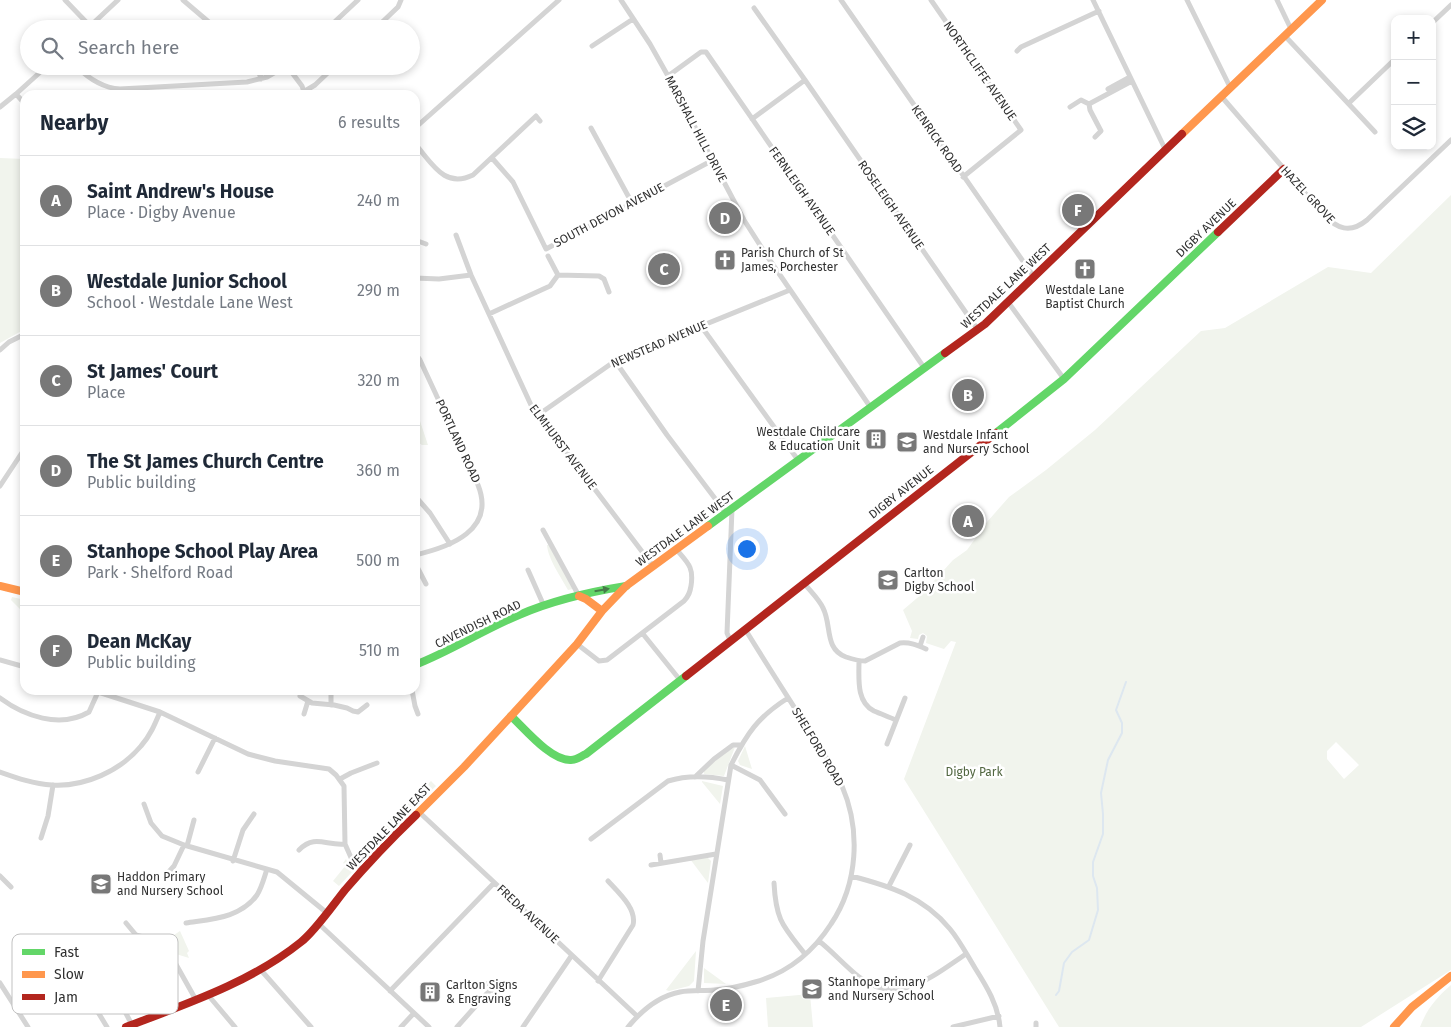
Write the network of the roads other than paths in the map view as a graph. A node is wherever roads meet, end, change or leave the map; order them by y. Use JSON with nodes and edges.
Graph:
{"nodes":[{"id":1,"x":65,"y":0,"type":"edge"},
{"id":2,"x":118,"y":0,"type":"edge"},
{"id":3,"x":183,"y":0,"type":"edge"},
{"id":4,"x":358,"y":0,"type":"edge"},
{"id":5,"x":401,"y":0,"type":"edge"},
{"id":6,"x":559,"y":0,"type":"edge"},
{"id":7,"x":621,"y":0,"type":"edge"},
{"id":8,"x":841,"y":0,"type":"edge"},
{"id":9,"x":930,"y":0,"type":"edge"},
{"id":10,"x":1093,"y":0,"type":"edge"},
{"id":11,"x":1187,"y":0,"type":"edge"},
{"id":12,"x":1277,"y":0,"type":"edge"},
{"id":13,"x":1322,"y":0,"type":"edge"},
{"id":14,"x":1451,"y":5,"type":"edge"},
{"id":15,"x":754,"y":8,"type":"dead end"},
{"id":16,"x":1098,"y":11,"type":"junction"},
{"id":17,"x":633,"y":19,"type":"junction"},
{"id":18,"x":1436,"y":19,"type":"edge"},
{"id":19,"x":83,"y":20,"type":"edge"},
{"id":20,"x":97,"y":20,"type":"edge"},
{"id":21,"x":206,"y":20,"type":"edge"},
{"id":22,"x":337,"y":20,"type":"edge"},
{"id":23,"x":385,"y":20,"type":"edge"},
{"id":24,"x":1291,"y":29,"type":"junction"},
{"id":25,"x":1285,"y":36,"type":"junction"},
{"id":26,"x":592,"y":46,"type":"dead end"},
{"id":27,"x":1017,"y":51,"type":"dead end"},
{"id":28,"x":1394,"y":60,"type":"edge"},
{"id":29,"x":37,"y":75,"type":"edge"},
{"id":30,"x":88,"y":75,"type":"edge"},
{"id":31,"x":260,"y":75,"type":"edge"},
{"id":32,"x":269,"y":75,"type":"edge"},
{"id":33,"x":292,"y":75,"type":"edge"},
{"id":34,"x":326,"y":75,"type":"edge"},
{"id":35,"x":668,"y":76,"type":"junction"},
{"id":36,"x":261,"y":79,"type":"junction"},
{"id":37,"x":1131,"y":79,"type":"junction"},
{"id":38,"x":805,"y":80,"type":"junction"},
{"id":39,"x":1230,"y":87,"type":"junction"},
{"id":40,"x":1108,"y":89,"type":"dead end"},
{"id":41,"x":20,"y":90,"type":"edge"},
{"id":42,"x":20,"y":90,"type":"edge"},
{"id":43,"x":303,"y":90,"type":"edge"},
{"id":44,"x":309,"y":90,"type":"edge"},
{"id":45,"x":16,"y":94,"type":"junction"},
{"id":46,"x":1221,"y":96,"type":"junction"},
{"id":47,"x":20,"y":98,"type":"edge"},
{"id":48,"x":1349,"y":103,"type":"junction"},
{"id":49,"x":1089,"y":104,"type":"junction"},
{"id":50,"x":0,"y":107,"type":"edge"},
{"id":51,"x":1070,"y":107,"type":"dead end"},
{"id":52,"x":752,"y":119,"type":"junction"},
{"id":53,"x":540,"y":121,"type":"dead end"},
{"id":54,"x":420,"y":124,"type":"edge"},
{"id":55,"x":592,"y":128,"type":"dead end"},
{"id":56,"x":1375,"y":132,"type":"dead end"},
{"id":57,"x":1095,"y":137,"type":"dead end"},
{"id":58,"x":1451,"y":140,"type":"edge"},
{"id":59,"x":420,"y":150,"type":"edge"},
{"id":60,"x":1166,"y":151,"type":"junction"},
{"id":61,"x":492,"y":158,"type":"junction"},
{"id":62,"x":713,"y":160,"type":"junction"},
{"id":63,"x":1284,"y":169,"type":"junction"},
{"id":64,"x":963,"y":177,"type":"junction"},
{"id":65,"x":632,"y":203,"type":"junction"},
{"id":66,"x":456,"y":235,"type":"dead end"},
{"id":67,"x":420,"y":242,"type":"edge"},
{"id":68,"x":426,"y":244,"type":"dead end"},
{"id":69,"x":548,"y":256,"type":"dead end"},
{"id":70,"x":471,"y":275,"type":"junction"},
{"id":71,"x":558,"y":275,"type":"junction"},
{"id":72,"x":1034,"y":277,"type":"junction"},
{"id":73,"x":420,"y":278,"type":"edge"},
{"id":74,"x":790,"y":290,"type":"junction"},
{"id":75,"x":609,"y":292,"type":"dead end"},
{"id":76,"x":1008,"y":302,"type":"junction"},
{"id":77,"x":489,"y":314,"type":"junction"},
{"id":78,"x":701,"y":326,"type":"junction"},
{"id":79,"x":978,"y":330,"type":"junction"},
{"id":80,"x":20,"y":336,"type":"edge"},
{"id":81,"x":0,"y":350,"type":"edge"},
{"id":82,"x":420,"y":360,"type":"edge"},
{"id":83,"x":615,"y":361,"type":"junction"},
{"id":84,"x":925,"y":369,"type":"junction"},
{"id":85,"x":1064,"y":379,"type":"junction"},
{"id":86,"x":872,"y":408,"type":"junction"},
{"id":87,"x":538,"y":415,"type":"junction"},
{"id":88,"x":20,"y":456,"type":"edge"},
{"id":89,"x":798,"y":460,"type":"junction"},
{"id":90,"x":0,"y":486,"type":"edge"},
{"id":91,"x":420,"y":501,"type":"edge"},
{"id":92,"x":729,"y":511,"type":"junction"},
{"id":93,"x":543,"y":530,"type":"dead end"},
{"id":94,"x":450,"y":544,"type":"junction"},
{"id":95,"x":676,"y":549,"type":"junction"},
{"id":96,"x":420,"y":553,"type":"edge"},
{"id":97,"x":653,"y":566,"type":"junction"},
{"id":98,"x":528,"y":570,"type":"dead end"},
{"id":99,"x":420,"y":573,"type":"edge"},
{"id":100,"x":804,"y":583,"type":"junction"},
{"id":101,"x":426,"y":584,"type":"dead end"},
{"id":102,"x":0,"y":586,"type":"edge"},
{"id":103,"x":626,"y":586,"type":"junction"},
{"id":104,"x":20,"y":591,"type":"edge"},
{"id":105,"x":579,"y":596,"type":"junction"},
{"id":106,"x":544,"y":606,"type":"junction"},
{"id":107,"x":602,"y":611,"type":"junction"},
{"id":108,"x":745,"y":629,"type":"junction"},
{"id":109,"x":643,"y":634,"type":"junction"},
{"id":110,"x":923,"y":637,"type":"dead end"},
{"id":111,"x":730,"y":640,"type":"junction"},
{"id":112,"x":577,"y":644,"type":"junction"},
{"id":113,"x":920,"y":646,"type":"junction"},
{"id":114,"x":926,"y":649,"type":"dead end"},
{"id":115,"x":0,"y":660,"type":"edge"},
{"id":116,"x":859,"y":661,"type":"junction"},
{"id":117,"x":420,"y":663,"type":"edge"},
{"id":118,"x":20,"y":666,"type":"edge"},
{"id":119,"x":680,"y":680,"type":"junction"},
{"id":120,"x":97,"y":695,"type":"edge"},
{"id":121,"x":107,"y":695,"type":"edge"},
{"id":122,"x":331,"y":695,"type":"edge"},
{"id":123,"x":413,"y":695,"type":"edge"},
{"id":124,"x":300,"y":696,"type":"dead end"},
{"id":125,"x":0,"y":698,"type":"edge"},
{"id":126,"x":788,"y":698,"type":"junction"},
{"id":127,"x":905,"y":698,"type":"dead end"},
{"id":128,"x":308,"y":701,"type":"junction"},
{"id":129,"x":330,"y":705,"type":"junction"},
{"id":130,"x":367,"y":705,"type":"dead end"},
{"id":131,"x":160,"y":712,"type":"junction"},
{"id":132,"x":304,"y":714,"type":"dead end"},
{"id":133,"x":418,"y":714,"type":"dead end"},
{"id":134,"x":511,"y":716,"type":"junction"},
{"id":135,"x":896,"y":720,"type":"junction"},
{"id":136,"x":215,"y":738,"type":"junction"},
{"id":137,"x":886,"y":744,"type":"dead end"},
{"id":138,"x":741,"y":745,"type":"junction"},
{"id":139,"x":377,"y":763,"type":"dead end"},
{"id":140,"x":731,"y":765,"type":"junction"},
{"id":141,"x":0,"y":772,"type":"edge"},
{"id":142,"x":198,"y":772,"type":"dead end"},
{"id":143,"x":695,"y":776,"type":"junction"},
{"id":144,"x":340,"y":779,"type":"junction"},
{"id":145,"x":728,"y":780,"type":"junction"},
{"id":146,"x":53,"y":785,"type":"junction"},
{"id":147,"x":144,"y":804,"type":"dead end"},
{"id":148,"x":419,"y":812,"type":"junction"},
{"id":149,"x":254,"y":814,"type":"dead end"},
{"id":150,"x":785,"y":814,"type":"dead end"},
{"id":151,"x":194,"y":820,"type":"dead end"},
{"id":152,"x":41,"y":838,"type":"dead end"},
{"id":153,"x":591,"y":839,"type":"dead end"},
{"id":154,"x":345,"y":844,"type":"junction"},
{"id":155,"x":910,"y":844,"type":"dead end"},
{"id":156,"x":186,"y":846,"type":"junction"},
{"id":157,"x":299,"y":850,"type":"dead end"},
{"id":158,"x":716,"y":854,"type":"junction"},
{"id":159,"x":660,"y":855,"type":"dead end"},
{"id":160,"x":234,"y":860,"type":"junction"},
{"id":161,"x":661,"y":863,"type":"junction"},
{"id":162,"x":651,"y":865,"type":"dead end"},
{"id":163,"x":267,"y":869,"type":"junction"},
{"id":164,"x":362,"y":870,"type":"junction"},
{"id":165,"x":0,"y":876,"type":"edge"},
{"id":166,"x":164,"y":876,"type":"dead end"},
{"id":167,"x":851,"y":876,"type":"junction"},
{"id":168,"x":608,"y":881,"type":"dead end"},
{"id":169,"x":494,"y":883,"type":"junction"},
{"id":170,"x":774,"y":883,"type":"dead end"},
{"id":171,"x":622,"y":885,"type":"dead end"},
{"id":172,"x":889,"y":886,"type":"junction"},
{"id":173,"x":11,"y":887,"type":"dead end"},
{"id":174,"x":616,"y":890,"type":"junction"},
{"id":175,"x":327,"y":913,"type":"junction"},
{"id":176,"x":126,"y":922,"type":"dead end"},
{"id":177,"x":186,"y":923,"type":"dead end"},
{"id":178,"x":319,"y":924,"type":"junction"},
{"id":179,"x":135,"y":934,"type":"edge"},
{"id":180,"x":819,"y":941,"type":"junction"},
{"id":181,"x":805,"y":954,"type":"junction"},
{"id":182,"x":966,"y":954,"type":"junction"},
{"id":183,"x":572,"y":956,"type":"junction"},
{"id":184,"x":178,"y":968,"type":"edge"},
{"id":185,"x":260,"y":969,"type":"junction"},
{"id":186,"x":1451,"y":976,"type":"edge"},
{"id":187,"x":598,"y":981,"type":"junction"},
{"id":188,"x":0,"y":983,"type":"edge"},
{"id":189,"x":486,"y":984,"type":"dead end"},
{"id":190,"x":491,"y":989,"type":"junction"},
{"id":191,"x":390,"y":991,"type":"junction"},
{"id":192,"x":698,"y":991,"type":"junction"},
{"id":193,"x":497,"y":994,"type":"dead end"},
{"id":194,"x":208,"y":995,"type":"junction"},
{"id":195,"x":196,"y":1000,"type":"junction"},
{"id":196,"x":12,"y":1002,"type":"edge"},
{"id":197,"x":178,"y":1007,"type":"edge"},
{"id":198,"x":414,"y":1013,"type":"junction"},
{"id":199,"x":20,"y":1014,"type":"edge"},
{"id":200,"x":99,"y":1014,"type":"edge"},
{"id":201,"x":124,"y":1014,"type":"edge"},
{"id":202,"x":160,"y":1014,"type":"edge"},
{"id":203,"x":637,"y":1016,"type":"junction"},
{"id":204,"x":999,"y":1016,"type":"junction"},
{"id":205,"x":129,"y":1026,"type":"edge"},
{"id":206,"x":28,"y":1027,"type":"edge"},
{"id":207,"x":107,"y":1027,"type":"edge"},
{"id":208,"x":236,"y":1027,"type":"edge"},
{"id":209,"x":311,"y":1027,"type":"edge"},
{"id":210,"x":401,"y":1027,"type":"edge"},
{"id":211,"x":428,"y":1027,"type":"edge"},
{"id":212,"x":456,"y":1027,"type":"edge"},
{"id":213,"x":523,"y":1027,"type":"edge"},
{"id":214,"x":628,"y":1027,"type":"edge"},
{"id":215,"x":952,"y":1027,"type":"edge"},
{"id":216,"x":1000,"y":1027,"type":"edge"},
{"id":217,"x":1394,"y":1027,"type":"edge"}],
"edges":[{"from":1,"to":19,"type":"street"},
{"from":2,"to":20,"type":"street"},
{"from":3,"to":21,"type":"street"},
{"from":4,"to":22,"type":"street"},
{"from":5,"to":23,"type":"street"},
{"from":6,"to":54,"type":"street"},
{"from":7,"to":17,"type":"street","name":"MARSHALL HILL DRIVE"},
{"from":8,"to":64,"type":"street","name":"KENRICK ROAD"},
{"from":9,"to":64,"type":"street","name":"NORTHCLIFFE AVENUE"},
{"from":10,"to":16,"type":"street"},
{"from":11,"to":39,"type":"street"},
{"from":12,"to":24,"type":"street"},
{"from":13,"to":24,"type":"street","name":"WESTDALE LANE WEST"},
{"from":14,"to":18,"type":"street"},
{"from":15,"to":38,"type":"street","name":"ROSELEIGH AVENUE"},
{"from":16,"to":27,"type":"street"},
{"from":16,"to":37,"type":"street"},
{"from":17,"to":26,"type":"street"},
{"from":17,"to":35,"type":"street","name":"MARSHALL HILL DRIVE"},
{"from":24,"to":25,"type":"street","name":"WESTDALE LANE WEST"},
{"from":25,"to":39,"type":"street","name":"WESTDALE LANE WEST"},
{"from":25,"to":48,"type":"street"},
{"from":28,"to":48,"type":"street"},
{"from":29,"to":42,"type":"street"},
{"from":30,"to":36,"type":"street"},
{"from":31,"to":36,"type":"street"},
{"from":32,"to":36,"type":"street"},
{"from":33,"to":43,"type":"street"},
{"from":34,"to":44,"type":"street"},
{"from":35,"to":52,"type":"street","name":"FERNLEIGH AVENUE"},
{"from":35,"to":62,"type":"street","name":"MARSHALL HILL DRIVE"},
{"from":37,"to":40,"type":"street"},
{"from":37,"to":49,"type":"street"},
{"from":37,"to":60,"type":"street"},
{"from":38,"to":52,"type":"street"},
{"from":38,"to":79,"type":"street","name":"ROSELEIGH AVENUE"},
{"from":39,"to":46,"type":"street","name":"WESTDALE LANE WEST"},
{"from":41,"to":45,"type":"street"},
{"from":45,"to":47,"type":"street"},
{"from":45,"to":50,"type":"street"},
{"from":46,"to":60,"type":"street","name":"WESTDALE LANE WEST"},
{"from":46,"to":63,"type":"street","name":"HAZEL GROVE"},
{"from":48,"to":56,"type":"street"},
{"from":49,"to":51,"type":"street"},
{"from":49,"to":57,"type":"street"},
{"from":52,"to":84,"type":"street","name":"FERNLEIGH AVENUE"},
{"from":53,"to":61,"type":"street"},
{"from":55,"to":65,"type":"street"},
{"from":58,"to":63,"type":"street","name":"HAZEL GROVE"},
{"from":59,"to":61,"type":"street"},
{"from":60,"to":72,"type":"street","name":"WESTDALE LANE WEST"},
{"from":61,"to":65,"type":"street","name":"SOUTH DEVON AVENUE"},
{"from":62,"to":65,"type":"street","name":"SOUTH DEVON AVENUE"},
{"from":62,"to":74,"type":"street","name":"MARSHALL HILL DRIVE"},
{"from":63,"to":85,"type":"street","name":"DIGBY AVENUE"},
{"from":64,"to":72,"type":"street","name":"KENRICK ROAD"},
{"from":66,"to":70,"type":"street","name":"ELMHURST AVENUE"},
{"from":67,"to":68,"type":"street"},
{"from":69,"to":71,"type":"street"},
{"from":70,"to":73,"type":"street"},
{"from":70,"to":77,"type":"street","name":"ELMHURST AVENUE"},
{"from":71,"to":75,"type":"street"},
{"from":71,"to":77,"type":"street"},
{"from":72,"to":76,"type":"street","name":"WESTDALE LANE WEST"},
{"from":74,"to":78,"type":"street","name":"NEWSTEAD AVENUE"},
{"from":74,"to":86,"type":"street","name":"MARSHALL HILL DRIVE"},
{"from":76,"to":79,"type":"street","name":"WESTDALE LANE WEST"},
{"from":76,"to":85,"type":"street"},
{"from":77,"to":87,"type":"street","name":"ELMHURST AVENUE"},
{"from":78,"to":83,"type":"street","name":"NEWSTEAD AVENUE"},
{"from":78,"to":89,"type":"street"},
{"from":79,"to":84,"type":"street","name":"WESTDALE LANE WEST"},
{"from":80,"to":81,"type":"street"},
{"from":82,"to":94,"type":"street","name":"PORTLAND ROAD"},
{"from":83,"to":87,"type":"street","name":"NEWSTEAD AVENUE"},
{"from":83,"to":92,"type":"street"},
{"from":84,"to":86,"type":"street","name":"WESTDALE LANE WEST"},
{"from":85,"to":100,"type":"street","name":"DIGBY AVENUE"},
{"from":86,"to":89,"type":"street","name":"WESTDALE LANE WEST"},
{"from":87,"to":97,"type":"street","name":"ELMHURST AVENUE"},
{"from":88,"to":90,"type":"street"},
{"from":89,"to":92,"type":"street","name":"WESTDALE LANE WEST"},
{"from":91,"to":94,"type":"street"},
{"from":92,"to":95,"type":"street","name":"WESTDALE LANE WEST"},
{"from":92,"to":111,"type":"street"},
{"from":93,"to":105,"type":"street"},
{"from":94,"to":96,"type":"street","name":"PORTLAND ROAD"},
{"from":95,"to":97,"type":"street","name":"WESTDALE LANE WEST"},
{"from":95,"to":109,"type":"street"},
{"from":97,"to":103,"type":"street","name":"WESTDALE LANE WEST"},
{"from":98,"to":106,"type":"street"},
{"from":99,"to":101,"type":"street"},
{"from":100,"to":108,"type":"street","name":"DIGBY AVENUE"},
{"from":100,"to":116,"type":"street"},
{"from":102,"to":104,"type":"street"},
{"from":105,"to":103,"type":"street","name":"CAVENDISH ROAD","one_way":true},
{"from":103,"to":107,"type":"street","name":"WESTDALE LANE EAST"},
{"from":105,"to":106,"type":"street","name":"CAVENDISH ROAD"},
{"from":105,"to":107,"type":"street"},
{"from":106,"to":117,"type":"street","name":"CAVENDISH ROAD"},
{"from":107,"to":112,"type":"street","name":"WESTDALE LANE EAST"},
{"from":108,"to":111,"type":"street","name":"DIGBY AVENUE"},
{"from":108,"to":126,"type":"street","name":"SHELFORD ROAD"},
{"from":109,"to":112,"type":"street"},
{"from":109,"to":119,"type":"street"},
{"from":110,"to":113,"type":"street"},
{"from":111,"to":119,"type":"street","name":"DIGBY AVENUE"},
{"from":112,"to":134,"type":"street","name":"WESTDALE LANE EAST"},
{"from":113,"to":114,"type":"street"},
{"from":113,"to":116,"type":"street"},
{"from":115,"to":118,"type":"street"},
{"from":116,"to":135,"type":"street"},
{"from":119,"to":134,"type":"street","name":"DIGBY AVENUE"},
{"from":120,"to":125,"type":"street"},
{"from":121,"to":131,"type":"street"},
{"from":122,"to":129,"type":"street"},
{"from":123,"to":133,"type":"street"},
{"from":124,"to":128,"type":"street"},
{"from":126,"to":138,"type":"street"},
{"from":126,"to":167,"type":"street","name":"SHELFORD ROAD"},
{"from":127,"to":135,"type":"street"},
{"from":128,"to":129,"type":"street"},
{"from":128,"to":132,"type":"street"},
{"from":129,"to":130,"type":"street"},
{"from":131,"to":136,"type":"street"},
{"from":131,"to":146,"type":"street"},
{"from":134,"to":148,"type":"street","name":"WESTDALE LANE EAST"},
{"from":135,"to":137,"type":"street"},
{"from":136,"to":142,"type":"street"},
{"from":136,"to":144,"type":"street"},
{"from":138,"to":140,"type":"street"},
{"from":138,"to":143,"type":"street"},
{"from":139,"to":144,"type":"street"},
{"from":140,"to":145,"type":"street"},
{"from":140,"to":150,"type":"street"},
{"from":141,"to":146,"type":"street"},
{"from":143,"to":145,"type":"street"},
{"from":143,"to":153,"type":"street"},
{"from":144,"to":154,"type":"street"},
{"from":145,"to":158,"type":"street"},
{"from":146,"to":152,"type":"street"},
{"from":147,"to":156,"type":"street"},
{"from":148,"to":164,"type":"street","name":"WESTDALE LANE EAST"},
{"from":148,"to":169,"type":"street","name":"FREDA AVENUE"},
{"from":149,"to":160,"type":"street"},
{"from":151,"to":156,"type":"street"},
{"from":154,"to":157,"type":"street"},
{"from":154,"to":164,"type":"street"},
{"from":155,"to":172,"type":"street"},
{"from":156,"to":160,"type":"street"},
{"from":156,"to":166,"type":"street"},
{"from":158,"to":161,"type":"street"},
{"from":158,"to":192,"type":"street"},
{"from":159,"to":161,"type":"street"},
{"from":160,"to":163,"type":"street"},
{"from":161,"to":162,"type":"street"},
{"from":163,"to":175,"type":"street"},
{"from":163,"to":177,"type":"street"},
{"from":164,"to":175,"type":"street","name":"WESTDALE LANE EAST"},
{"from":165,"to":173,"type":"street"},
{"from":167,"to":172,"type":"street"},
{"from":167,"to":180,"type":"street","name":"SHELFORD ROAD"},
{"from":168,"to":174,"type":"street"},
{"from":169,"to":183,"type":"street","name":"FREDA AVENUE"},
{"from":169,"to":191,"type":"street"},
{"from":170,"to":181,"type":"street"},
{"from":171,"to":174,"type":"street"},
{"from":172,"to":182,"type":"street"},
{"from":174,"to":187,"type":"street"},
{"from":175,"to":178,"type":"street","name":"WESTDALE LANE EAST"},
{"from":176,"to":179,"type":"street"},
{"from":178,"to":185,"type":"street","name":"WESTDALE LANE EAST"},
{"from":178,"to":191,"type":"street"},
{"from":180,"to":181,"type":"street","name":"SHELFORD ROAD"},
{"from":180,"to":182,"type":"street"},
{"from":181,"to":192,"type":"street","name":"SHELFORD ROAD"},
{"from":182,"to":204,"type":"street"},
{"from":183,"to":187,"type":"street","name":"FREDA AVENUE"},
{"from":183,"to":213,"type":"street"},
{"from":184,"to":195,"type":"street"},
{"from":185,"to":194,"type":"street","name":"WESTDALE LANE EAST"},
{"from":185,"to":209,"type":"street"},
{"from":186,"to":217,"type":"street"},
{"from":187,"to":203,"type":"street","name":"FREDA AVENUE"},
{"from":188,"to":196,"type":"street"},
{"from":189,"to":190,"type":"street"},
{"from":190,"to":193,"type":"street"},
{"from":190,"to":212,"type":"street"},
{"from":191,"to":198,"type":"street"},
{"from":192,"to":203,"type":"street","name":"SHELFORD ROAD"},
{"from":194,"to":195,"type":"street","name":"WESTDALE LANE EAST"},
{"from":194,"to":208,"type":"street"},
{"from":195,"to":197,"type":"street","name":"WESTDALE LANE EAST"},
{"from":198,"to":210,"type":"street"},
{"from":198,"to":211,"type":"street"},
{"from":199,"to":206,"type":"street"},
{"from":200,"to":207,"type":"street"},
{"from":201,"to":205,"type":"street"},
{"from":202,"to":205,"type":"street","name":"WESTDALE LANE EAST"},
{"from":203,"to":214,"type":"street","name":"SHELFORD ROAD"},
{"from":204,"to":215,"type":"street"},
{"from":204,"to":216,"type":"street"}]}
